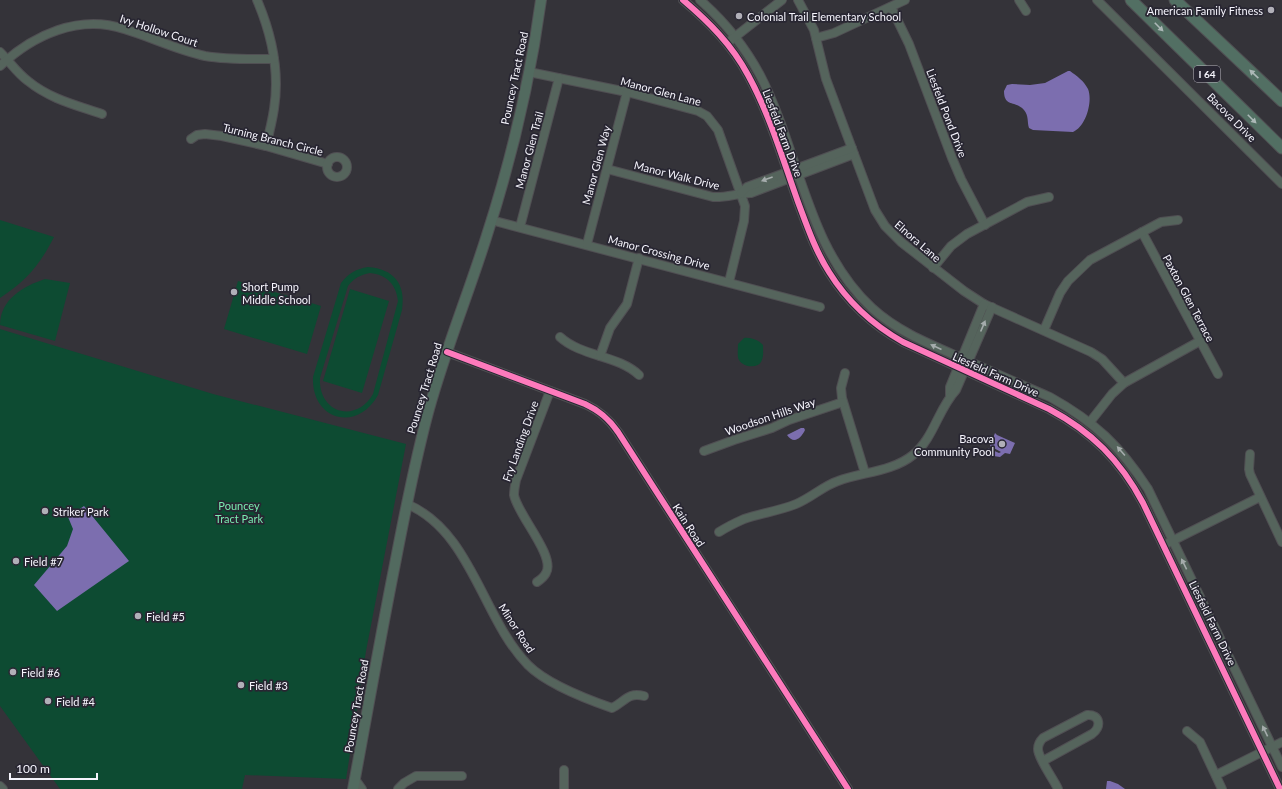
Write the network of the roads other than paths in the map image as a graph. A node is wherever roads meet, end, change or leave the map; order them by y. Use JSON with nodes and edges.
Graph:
{"nodes":[{"id":1,"x":257,"y":0,"type":"edge"},
{"id":2,"x":541,"y":0,"type":"edge"},
{"id":3,"x":683,"y":0,"type":"edge"},
{"id":4,"x":700,"y":0,"type":"edge"},
{"id":5,"x":782,"y":0,"type":"edge"},
{"id":6,"x":798,"y":0,"type":"edge"},
{"id":7,"x":905,"y":0,"type":"edge"},
{"id":8,"x":1019,"y":0,"type":"edge"},
{"id":9,"x":1097,"y":0,"type":"edge"},
{"id":10,"x":1131,"y":0,"type":"edge"},
{"id":11,"x":1175,"y":0,"type":"edge"},
{"id":12,"x":891,"y":7,"type":"junction"},
{"id":13,"x":1026,"y":11,"type":"dead end"},
{"id":14,"x":735,"y":37,"type":"junction"},
{"id":15,"x":816,"y":38,"type":"junction"},
{"id":16,"x":727,"y":43,"type":"junction"},
{"id":17,"x":0,"y":52,"type":"edge"},
{"id":18,"x":274,"y":59,"type":"junction"},
{"id":19,"x":7,"y":60,"type":"junction"},
{"id":20,"x":0,"y":66,"type":"edge"},
{"id":21,"x":529,"y":72,"type":"junction"},
{"id":22,"x":559,"y":78,"type":"junction"},
{"id":23,"x":627,"y":92,"type":"junction"},
{"id":24,"x":1282,"y":101,"type":"edge"},
{"id":25,"x":102,"y":114,"type":"dead end"},
{"id":26,"x":191,"y":139,"type":"dead end"},
{"id":27,"x":266,"y":146,"type":"junction"},
{"id":28,"x":1282,"y":148,"type":"edge"},
{"id":29,"x":853,"y":151,"type":"junction"},
{"id":30,"x":328,"y":164,"type":"dead end"},
{"id":31,"x":607,"y":169,"type":"junction"},
{"id":32,"x":797,"y":172,"type":"junction"},
{"id":33,"x":788,"y":175,"type":"junction"},
{"id":34,"x":1282,"y":184,"type":"edge"},
{"id":35,"x":741,"y":193,"type":"junction"},
{"id":36,"x":1049,"y":197,"type":"dead end"},
{"id":37,"x":491,"y":220,"type":"junction"},
{"id":38,"x":1178,"y":220,"type":"dead end"},
{"id":39,"x":985,"y":225,"type":"junction"},
{"id":40,"x":520,"y":227,"type":"junction"},
{"id":41,"x":1142,"y":232,"type":"junction"},
{"id":42,"x":587,"y":244,"type":"junction"},
{"id":43,"x":639,"y":258,"type":"junction"},
{"id":44,"x":933,"y":268,"type":"junction"},
{"id":45,"x":729,"y":282,"type":"junction"},
{"id":46,"x":988,"y":306,"type":"junction"},
{"id":47,"x":820,"y":307,"type":"dead end"},
{"id":48,"x":1044,"y":330,"type":"junction"},
{"id":49,"x":560,"y":337,"type":"dead end"},
{"id":50,"x":1200,"y":341,"type":"junction"},
{"id":51,"x":447,"y":352,"type":"junction"},
{"id":52,"x":600,"y":356,"type":"junction"},
{"id":53,"x":965,"y":360,"type":"junction"},
{"id":54,"x":961,"y":369,"type":"junction"},
{"id":55,"x":845,"y":373,"type":"dead end"},
{"id":56,"x":1218,"y":374,"type":"dead end"},
{"id":57,"x":639,"y":375,"type":"dead end"},
{"id":58,"x":1124,"y":383,"type":"junction"},
{"id":59,"x":550,"y":391,"type":"junction"},
{"id":60,"x":843,"y":402,"type":"junction"},
{"id":61,"x":1090,"y":422,"type":"junction"},
{"id":62,"x":704,"y":452,"type":"dead end"},
{"id":63,"x":1250,"y":454,"type":"dead end"},
{"id":64,"x":865,"y":473,"type":"junction"},
{"id":65,"x":1260,"y":497,"type":"junction"},
{"id":66,"x":407,"y":504,"type":"junction"},
{"id":67,"x":720,"y":532,"type":"dead end"},
{"id":68,"x":1173,"y":540,"type":"junction"},
{"id":69,"x":1282,"y":542,"type":"edge"},
{"id":70,"x":1164,"y":545,"type":"junction"},
{"id":71,"x":537,"y":582,"type":"dead end"},
{"id":72,"x":644,"y":696,"type":"dead end"},
{"id":73,"x":1187,"y":731,"type":"dead end"},
{"id":74,"x":1282,"y":742,"type":"edge"},
{"id":75,"x":1273,"y":747,"type":"junction"},
{"id":76,"x":1263,"y":752,"type":"junction"},
{"id":77,"x":1043,"y":761,"type":"junction"},
{"id":78,"x":1282,"y":766,"type":"edge"},
{"id":79,"x":564,"y":770,"type":"dead end"},
{"id":80,"x":1216,"y":775,"type":"junction"},
{"id":81,"x":462,"y":776,"type":"dead end"},
{"id":82,"x":354,"y":784,"type":"edge"},
{"id":83,"x":0,"y":786,"type":"edge"},
{"id":84,"x":3,"y":789,"type":"edge"},
{"id":85,"x":362,"y":789,"type":"edge"},
{"id":86,"x":398,"y":789,"type":"edge"},
{"id":87,"x":564,"y":789,"type":"edge"},
{"id":88,"x":848,"y":789,"type":"edge"},
{"id":89,"x":1058,"y":789,"type":"edge"},
{"id":90,"x":1222,"y":789,"type":"edge"},
{"id":91,"x":1280,"y":789,"type":"edge"}],
"edges":[{"from":1,"to":18,"type":"street"},
{"from":2,"to":21,"type":"main road","name":"Pouncey Tract Road"},
{"from":3,"to":16,"type":"street","name":"Liesfeld Farm Drive"},
{"from":4,"to":14,"type":"street","name":"Liesfeld Farm Drive"},
{"from":5,"to":14,"type":"street"},
{"from":6,"to":15,"type":"street","name":"Elnora Lane"},
{"from":7,"to":12,"type":"street"},
{"from":8,"to":13,"type":"street"},
{"from":9,"to":34,"type":"street","name":"Bacova Drive"},
{"from":10,"to":28,"type":"highway","number":"I 64","one_way":true},
{"from":24,"to":11,"type":"highway","one_way":true},
{"from":12,"to":15,"type":"street"},
{"from":12,"to":39,"type":"street","name":"Liesfeld Pond Drive"},
{"from":14,"to":16,"type":"street"},
{"from":14,"to":32,"type":"street","name":"Liesfeld Farm Drive"},
{"from":15,"to":29,"type":"street","name":"Elnora Lane"},
{"from":16,"to":33,"type":"street","name":"Liesfeld Farm Drive"},
{"from":17,"to":19,"type":"street"},
{"from":18,"to":19,"type":"street","name":"Ivy Hollow Court"},
{"from":18,"to":27,"type":"street"},
{"from":19,"to":20,"type":"street","name":"Ivy Hollow Court"},
{"from":19,"to":25,"type":"street"},
{"from":21,"to":22,"type":"street","name":"Manor Glen Lane"},
{"from":21,"to":37,"type":"main road","name":"Pouncey Tract Road"},
{"from":22,"to":23,"type":"street","name":"Manor Glen Lane"},
{"from":22,"to":40,"type":"street","name":"Manor Glen Trail"},
{"from":23,"to":31,"type":"street","name":"Manor Glen Way"},
{"from":23,"to":35,"type":"street","name":"Manor Glen Lane"},
{"from":26,"to":27,"type":"street","name":"Turning Branch Circle"},
{"from":27,"to":30,"type":"street","name":"Turning Branch Circle"},
{"from":29,"to":32,"type":"street","name":"Manor Walk Drive"},
{"from":29,"to":44,"type":"street","name":"Elnora Lane"},
{"from":31,"to":35,"type":"street","name":"Manor Walk Drive"},
{"from":31,"to":42,"type":"street","name":"Manor Glen Way"},
{"from":32,"to":33,"type":"street","name":"Manor Walk Drive"},
{"from":53,"to":32,"type":"street","name":"Liesfeld Farm Drive","one_way":true},
{"from":33,"to":35,"type":"street","name":"Manor Walk Drive"},
{"from":33,"to":54,"type":"street","name":"Liesfeld Farm Drive"},
{"from":35,"to":45,"type":"street","name":"Manor Glen Lane"},
{"from":36,"to":39,"type":"street"},
{"from":37,"to":40,"type":"street","name":"Manor Crossing Drive"},
{"from":37,"to":51,"type":"main road","name":"Pouncey Tract Road"},
{"from":38,"to":41,"type":"street"},
{"from":39,"to":44,"type":"street"},
{"from":40,"to":42,"type":"street","name":"Manor Crossing Drive"},
{"from":41,"to":48,"type":"street"},
{"from":41,"to":50,"type":"street","name":"Paxton Glen Terrace"},
{"from":42,"to":43,"type":"street","name":"Manor Crossing Drive"},
{"from":43,"to":45,"type":"street","name":"Manor Crossing Drive"},
{"from":43,"to":52,"type":"street"},
{"from":44,"to":46,"type":"street","name":"Elnora Lane"},
{"from":45,"to":47,"type":"street","name":"Manor Crossing Drive"},
{"from":46,"to":48,"type":"street","name":"Elnora Lane"},
{"from":46,"to":53,"type":"street"},
{"from":48,"to":58,"type":"street","name":"Elnora Lane"},
{"from":49,"to":52,"type":"street"},
{"from":50,"to":56,"type":"street","name":"Paxton Glen Terrace"},
{"from":50,"to":58,"type":"street"},
{"from":51,"to":59,"type":"street","name":"Kain Road"},
{"from":51,"to":66,"type":"main road","name":"Pouncey Tract Road"},
{"from":52,"to":57,"type":"street"},
{"from":53,"to":54,"type":"street"},
{"from":53,"to":61,"type":"street","name":"Liesfeld Farm Drive"},
{"from":54,"to":64,"type":"street"},
{"from":54,"to":70,"type":"street","name":"Liesfeld Farm Drive"},
{"from":55,"to":60,"type":"street"},
{"from":58,"to":61,"type":"street"},
{"from":59,"to":71,"type":"street","name":"Fry Landing Drive"},
{"from":59,"to":88,"type":"street","name":"Kain Road"},
{"from":60,"to":62,"type":"street","name":"Woodson Hills Way"},
{"from":60,"to":64,"type":"street"},
{"from":68,"to":61,"type":"street","name":"Liesfeld Farm Drive","one_way":true},
{"from":63,"to":65,"type":"street"},
{"from":64,"to":67,"type":"street"},
{"from":65,"to":68,"type":"street"},
{"from":65,"to":69,"type":"street"},
{"from":66,"to":72,"type":"street","name":"Minor Road"},
{"from":66,"to":82,"type":"main road","name":"Pouncey Tract Road"},
{"from":68,"to":70,"type":"street"},
{"from":75,"to":68,"type":"street","name":"Liesfeld Farm Drive","one_way":true},
{"from":70,"to":76,"type":"street","name":"Liesfeld Farm Drive"},
{"from":73,"to":80,"type":"street"},
{"from":74,"to":75,"type":"street"},
{"from":75,"to":76,"type":"street"},
{"from":75,"to":78,"type":"street","name":"Liesfeld Farm Drive"},
{"from":76,"to":80,"type":"street"},
{"from":76,"to":91,"type":"street","name":"Liesfeld Farm Drive"},
{"from":77,"to":77,"type":"street"},
{"from":77,"to":89,"type":"street"},
{"from":79,"to":87,"type":"street"},
{"from":80,"to":90,"type":"street"},
{"from":81,"to":86,"type":"street"},
{"from":82,"to":85,"type":"street"},
{"from":83,"to":84,"type":"street"}]}
